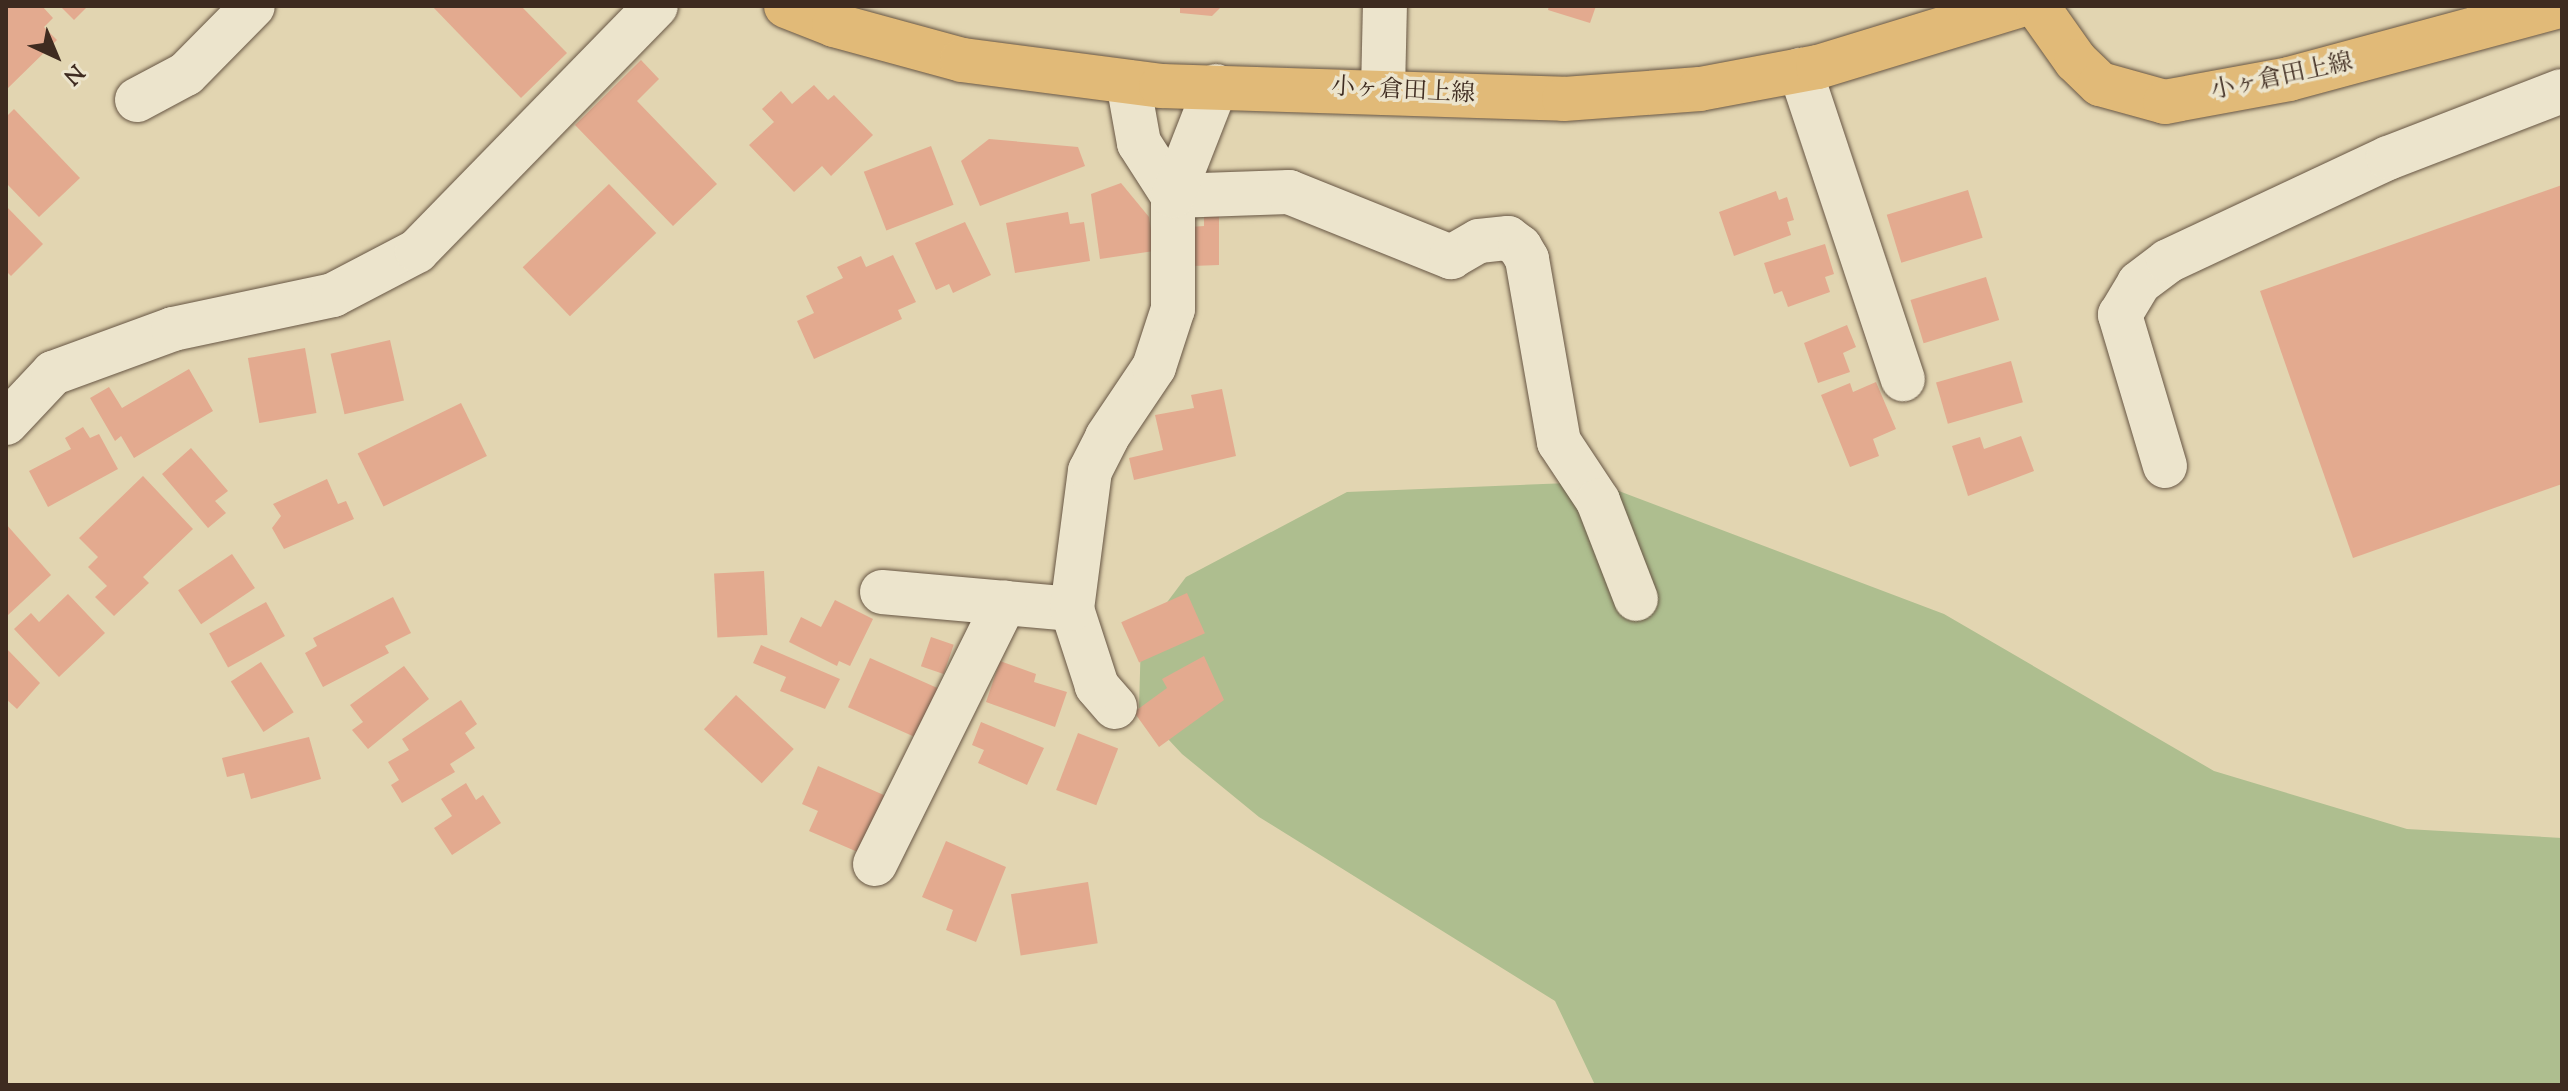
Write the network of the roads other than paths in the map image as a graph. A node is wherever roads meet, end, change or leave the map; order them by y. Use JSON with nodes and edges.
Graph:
{"nodes":[{"id":1,"x":253,"y":6,"type":"edge"},
{"id":2,"x":656,"y":6,"type":"edge"},
{"id":3,"x":786,"y":6,"type":"edge"},
{"id":4,"x":1385,"y":6,"type":"edge"},
{"id":5,"x":2018,"y":6,"type":"edge"},
{"id":6,"x":2037,"y":6,"type":"edge"},
{"id":7,"x":2560,"y":6,"type":"edge"},
{"id":8,"x":1800,"y":70,"type":"junction"},
{"id":9,"x":1128,"y":82,"type":"junction"},
{"id":10,"x":1216,"y":86,"type":"junction"},
{"id":11,"x":1383,"y":91,"type":"junction"},
{"id":12,"x":2562,"y":91,"type":"edge"},
{"id":13,"x":137,"y":100,"type":"dead end"},
{"id":14,"x":1173,"y":196,"type":"junction"},
{"id":15,"x":1903,"y":379,"type":"dead end"},
{"id":16,"x":6,"y":423,"type":"edge"},
{"id":17,"x":2165,"y":466,"type":"dead end"},
{"id":18,"x":882,"y":592,"type":"dead end"},
{"id":19,"x":1636,"y":599,"type":"dead end"},
{"id":20,"x":1005,"y":602,"type":"junction"},
{"id":21,"x":1072,"y":609,"type":"junction"},
{"id":22,"x":1115,"y":707,"type":"dead end"},
{"id":23,"x":875,"y":864,"type":"dead end"}],
"edges":[{"from":1,"to":13,"type":"street"},
{"from":2,"to":16,"type":"street"},
{"from":3,"to":9,"type":"main road","name":"小ヶ倉田上線"},
{"from":4,"to":11,"type":"street"},
{"from":5,"to":8,"type":"main road","name":"小ヶ倉田上線"},
{"from":6,"to":7,"type":"main road","name":"小ヶ倉田上線"},
{"from":8,"to":11,"type":"main road","name":"小ヶ倉田上線"},
{"from":8,"to":15,"type":"street"},
{"from":9,"to":10,"type":"main road","name":"小ヶ倉田上線"},
{"from":9,"to":14,"type":"street"},
{"from":10,"to":11,"type":"main road","name":"小ヶ倉田上線"},
{"from":10,"to":14,"type":"street"},
{"from":12,"to":17,"type":"street"},
{"from":14,"to":19,"type":"street"},
{"from":14,"to":21,"type":"street"},
{"from":18,"to":20,"type":"street"},
{"from":20,"to":21,"type":"street"},
{"from":20,"to":23,"type":"street"},
{"from":21,"to":22,"type":"street"}]}
